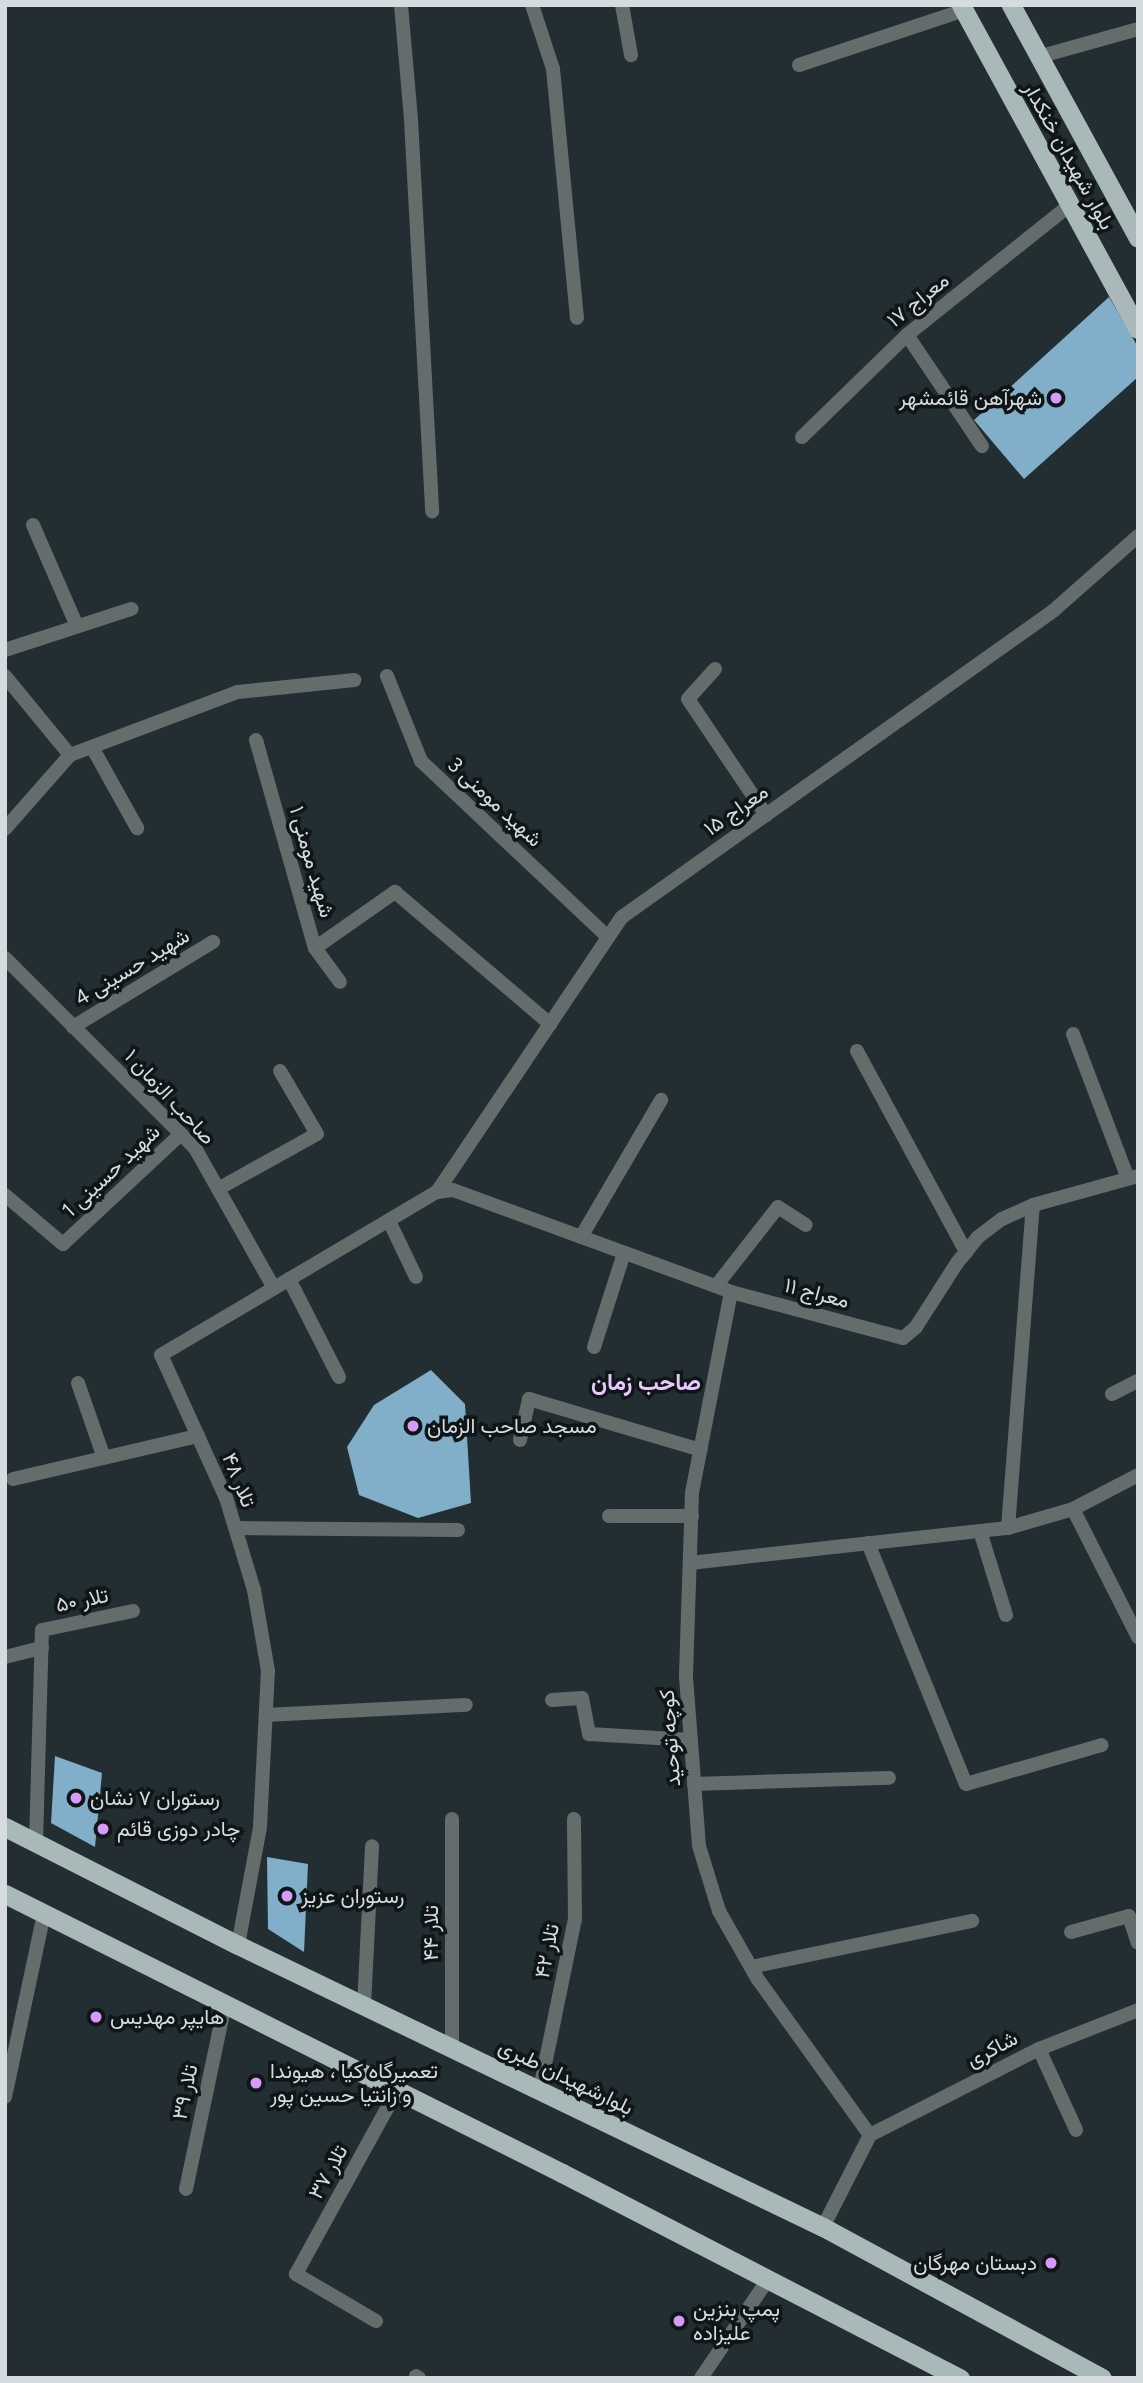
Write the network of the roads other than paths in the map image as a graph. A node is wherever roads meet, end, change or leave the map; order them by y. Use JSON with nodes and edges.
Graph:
{"nodes":[{"id":1,"x":401,"y":5,"type":"edge"},
{"id":2,"x":532,"y":5,"type":"edge"},
{"id":3,"x":622,"y":5,"type":"edge"},
{"id":4,"x":1011,"y":5,"type":"edge"},
{"id":5,"x":962,"y":7,"type":"edge"},
{"id":6,"x":1138,"y":29,"type":"edge"},
{"id":7,"x":631,"y":55,"type":"dead end"},
{"id":8,"x":1038,"y":57,"type":"junction"},
{"id":9,"x":799,"y":65,"type":"dead end"},
{"id":10,"x":1070,"y":205,"type":"junction"},
{"id":11,"x":1138,"y":238,"type":"edge"},
{"id":12,"x":577,"y":318,"type":"dead end"},
{"id":13,"x":1138,"y":329,"type":"edge"},
{"id":14,"x":907,"y":335,"type":"junction"},
{"id":15,"x":802,"y":437,"type":"dead end"},
{"id":16,"x":982,"y":446,"type":"dead end"},
{"id":17,"x":432,"y":511,"type":"dead end"},
{"id":18,"x":33,"y":525,"type":"dead end"},
{"id":19,"x":1138,"y":536,"type":"edge"},
{"id":20,"x":131,"y":609,"type":"dead end"},
{"id":21,"x":77,"y":626,"type":"junction"},
{"id":22,"x":5,"y":650,"type":"edge"},
{"id":23,"x":715,"y":669,"type":"dead end"},
{"id":24,"x":5,"y":676,"type":"edge"},
{"id":25,"x":387,"y":676,"type":"dead end"},
{"id":26,"x":354,"y":680,"type":"dead end"},
{"id":27,"x":257,"y":740,"type":"dead end"},
{"id":28,"x":92,"y":747,"type":"junction"},
{"id":29,"x":70,"y":755,"type":"junction"},
{"id":30,"x":765,"y":815,"type":"junction"},
{"id":31,"x":137,"y":828,"type":"dead end"},
{"id":32,"x":5,"y":829,"type":"edge"},
{"id":33,"x":608,"y":937,"type":"junction"},
{"id":34,"x":213,"y":942,"type":"dead end"},
{"id":35,"x":314,"y":948,"type":"junction"},
{"id":36,"x":5,"y":958,"type":"edge"},
{"id":37,"x":340,"y":982,"type":"dead end"},
{"id":38,"x":550,"y":1024,"type":"junction"},
{"id":39,"x":74,"y":1027,"type":"junction"},
{"id":40,"x":1073,"y":1034,"type":"dead end"},
{"id":41,"x":857,"y":1051,"type":"dead end"},
{"id":42,"x":280,"y":1071,"type":"dead end"},
{"id":43,"x":662,"y":1100,"type":"dead end"},
{"id":44,"x":181,"y":1134,"type":"junction"},
{"id":45,"x":1132,"y":1176,"type":"edge"},
{"id":46,"x":218,"y":1189,"type":"junction"},
{"id":47,"x":437,"y":1192,"type":"junction"},
{"id":48,"x":5,"y":1195,"type":"edge"},
{"id":49,"x":1032,"y":1205,"type":"junction"},
{"id":50,"x":389,"y":1221,"type":"junction"},
{"id":51,"x":806,"y":1226,"type":"dead end"},
{"id":52,"x":581,"y":1237,"type":"junction"},
{"id":53,"x":966,"y":1252,"type":"junction"},
{"id":54,"x":624,"y":1253,"type":"junction"},
{"id":55,"x":416,"y":1277,"type":"dead end"},
{"id":56,"x":289,"y":1279,"type":"junction"},
{"id":57,"x":716,"y":1286,"type":"junction"},
{"id":58,"x":274,"y":1288,"type":"junction"},
{"id":59,"x":732,"y":1292,"type":"junction"},
{"id":60,"x":594,"y":1347,"type":"dead end"},
{"id":61,"x":339,"y":1377,"type":"dead end"},
{"id":62,"x":1138,"y":1381,"type":"edge"},
{"id":63,"x":78,"y":1383,"type":"dead end"},
{"id":64,"x":1112,"y":1394,"type":"dead end"},
{"id":65,"x":198,"y":1436,"type":"junction"},
{"id":66,"x":520,"y":1440,"type":"dead end"},
{"id":67,"x":701,"y":1450,"type":"junction"},
{"id":68,"x":104,"y":1458,"type":"junction"},
{"id":69,"x":1138,"y":1475,"type":"edge"},
{"id":70,"x":13,"y":1479,"type":"dead end"},
{"id":71,"x":1073,"y":1509,"type":"junction"},
{"id":72,"x":609,"y":1516,"type":"dead end"},
{"id":73,"x":692,"y":1516,"type":"junction"},
{"id":74,"x":236,"y":1528,"type":"junction"},
{"id":75,"x":1008,"y":1528,"type":"junction"},
{"id":76,"x":458,"y":1530,"type":"dead end"},
{"id":77,"x":979,"y":1531,"type":"junction"},
{"id":78,"x":868,"y":1543,"type":"junction"},
{"id":79,"x":690,"y":1563,"type":"junction"},
{"id":80,"x":133,"y":1611,"type":"dead end"},
{"id":81,"x":1006,"y":1615,"type":"dead end"},
{"id":82,"x":1138,"y":1637,"type":"edge"},
{"id":83,"x":42,"y":1648,"type":"junction"},
{"id":84,"x":5,"y":1657,"type":"edge"},
{"id":85,"x":552,"y":1700,"type":"dead end"},
{"id":86,"x":466,"y":1705,"type":"dead end"},
{"id":87,"x":266,"y":1715,"type":"junction"},
{"id":88,"x":691,"y":1740,"type":"junction"},
{"id":89,"x":1102,"y":1745,"type":"dead end"},
{"id":90,"x":889,"y":1778,"type":"dead end"},
{"id":91,"x":694,"y":1784,"type":"junction"},
{"id":92,"x":452,"y":1819,"type":"dead end"},
{"id":93,"x":574,"y":1819,"type":"dead end"},
{"id":94,"x":5,"y":1827,"type":"edge"},
{"id":95,"x":36,"y":1843,"type":"junction"},
{"id":96,"x":372,"y":1846,"type":"dead end"},
{"id":97,"x":5,"y":1894,"type":"edge"},
{"id":98,"x":44,"y":1913,"type":"junction"},
{"id":99,"x":972,"y":1921,"type":"dead end"},
{"id":100,"x":1071,"y":1932,"type":"dead end"},
{"id":101,"x":1138,"y":1943,"type":"edge"},
{"id":102,"x":237,"y":1945,"type":"junction"},
{"id":103,"x":751,"y":1967,"type":"junction"},
{"id":104,"x":225,"y":2004,"type":"junction"},
{"id":105,"x":364,"y":2005,"type":"junction"},
{"id":106,"x":1138,"y":2010,"type":"edge"},
{"id":107,"x":452,"y":2047,"type":"junction"},
{"id":108,"x":1039,"y":2049,"type":"junction"},
{"id":109,"x":540,"y":2089,"type":"junction"},
{"id":110,"x":397,"y":2090,"type":"junction"},
{"id":111,"x":5,"y":2097,"type":"edge"},
{"id":112,"x":1076,"y":2130,"type":"dead end"},
{"id":113,"x":870,"y":2135,"type":"junction"},
{"id":114,"x":186,"y":2189,"type":"dead end"},
{"id":115,"x":823,"y":2227,"type":"junction"},
{"id":116,"x":769,"y":2278,"type":"junction"},
{"id":117,"x":376,"y":2321,"type":"dead end"},
{"id":118,"x":701,"y":2378,"type":"edge"},
{"id":119,"x":960,"y":2378,"type":"edge"},
{"id":120,"x":1102,"y":2378,"type":"edge"}],
"edges":[{"from":1,"to":17,"type":"street"},
{"from":2,"to":12,"type":"street"},
{"from":3,"to":7,"type":"street"},
{"from":4,"to":8,"type":"highway","name":"بلوار شهیدان خنکدار"},
{"from":5,"to":9,"type":"street"},
{"from":5,"to":10,"type":"highway","name":"بلوار شهیدان خنکدار"},
{"from":6,"to":8,"type":"street"},
{"from":8,"to":11,"type":"highway","name":"بلوار شهیدان خنکدار"},
{"from":10,"to":13,"type":"highway","name":"بلوار شهیدان خنکدار"},
{"from":10,"to":14,"type":"street","name":"معراج ۱۷"},
{"from":14,"to":15,"type":"street","name":"معراج ۱۷"},
{"from":14,"to":16,"type":"street"},
{"from":18,"to":21,"type":"street"},
{"from":19,"to":30,"type":"street","name":"معراج ۱۵"},
{"from":20,"to":21,"type":"street"},
{"from":21,"to":22,"type":"street"},
{"from":23,"to":30,"type":"street"},
{"from":24,"to":29,"type":"street"},
{"from":25,"to":33,"type":"street","name":"شهید مومنی 3"},
{"from":26,"to":28,"type":"street"},
{"from":27,"to":35,"type":"street","name":"شهید مومنی ۱"},
{"from":28,"to":29,"type":"street"},
{"from":28,"to":31,"type":"street"},
{"from":29,"to":32,"type":"street"},
{"from":30,"to":33,"type":"street","name":"معراج ۱۵"},
{"from":33,"to":38,"type":"street","name":"معراج ۱۵"},
{"from":34,"to":39,"type":"street","name":"شهید حسینی 4"},
{"from":35,"to":37,"type":"street"},
{"from":35,"to":38,"type":"street","name":"شهید مومنی ۱"},
{"from":36,"to":39,"type":"street","name":"صاحب الزمان ۱"},
{"from":38,"to":47,"type":"street","name":"معراج ۱۵"},
{"from":39,"to":44,"type":"street","name":"صاحب الزمان ۱"},
{"from":40,"to":45,"type":"street"},
{"from":41,"to":53,"type":"street"},
{"from":42,"to":46,"type":"street"},
{"from":43,"to":52,"type":"street"},
{"from":44,"to":46,"type":"street","name":"صاحب الزمان ۱"},
{"from":44,"to":48,"type":"street","name":"شهید حسینی 1"},
{"from":45,"to":49,"type":"street","name":"معراج ۱۱"},
{"from":46,"to":58,"type":"street","name":"صاحب الزمان ۱"},
{"from":47,"to":50,"type":"street","name":"تلار ۴۸"},
{"from":47,"to":52,"type":"street","name":"معراج ۱۱"},
{"from":49,"to":53,"type":"street","name":"معراج ۱۱"},
{"from":49,"to":75,"type":"street"},
{"from":50,"to":55,"type":"street"},
{"from":50,"to":56,"type":"street","name":"تلار ۴۸"},
{"from":51,"to":57,"type":"street"},
{"from":52,"to":54,"type":"street","name":"معراج ۱۱"},
{"from":53,"to":59,"type":"street","name":"معراج ۱۱"},
{"from":54,"to":57,"type":"street","name":"معراج ۱۱"},
{"from":54,"to":60,"type":"street"},
{"from":56,"to":58,"type":"street","name":"تلار ۴۸"},
{"from":56,"to":61,"type":"street"},
{"from":57,"to":59,"type":"street","name":"معراج ۱۱"},
{"from":58,"to":65,"type":"street","name":"تلار ۴۸"},
{"from":59,"to":67,"type":"street","name":"کوچه توحید"},
{"from":62,"to":64,"type":"street"},
{"from":63,"to":68,"type":"street"},
{"from":65,"to":68,"type":"street"},
{"from":65,"to":74,"type":"street","name":"تلار ۴۸"},
{"from":66,"to":67,"type":"street"},
{"from":67,"to":73,"type":"street","name":"کوچه توحید"},
{"from":68,"to":70,"type":"street"},
{"from":69,"to":71,"type":"street"},
{"from":71,"to":75,"type":"street"},
{"from":71,"to":82,"type":"street"},
{"from":72,"to":73,"type":"street"},
{"from":73,"to":79,"type":"street","name":"کوچه توحید"},
{"from":74,"to":76,"type":"street"},
{"from":74,"to":87,"type":"street","name":"تلار ۴۸"},
{"from":75,"to":77,"type":"street"},
{"from":77,"to":78,"type":"street"},
{"from":77,"to":81,"type":"street"},
{"from":78,"to":79,"type":"street"},
{"from":78,"to":89,"type":"street"},
{"from":79,"to":88,"type":"street","name":"کوچه توحید"},
{"from":80,"to":83,"type":"street","name":"تلار ۵۰"},
{"from":83,"to":84,"type":"street"},
{"from":83,"to":95,"type":"street"},
{"from":85,"to":88,"type":"street"},
{"from":86,"to":87,"type":"street"},
{"from":87,"to":102,"type":"street","name":"تلار ۴۸"},
{"from":88,"to":91,"type":"street","name":"کوچه توحید"},
{"from":90,"to":91,"type":"street"},
{"from":91,"to":103,"type":"street","name":"کوچه توحید"},
{"from":92,"to":107,"type":"street","name":"تلار ۴۴"},
{"from":93,"to":109,"type":"street","name":"تلار ۴۲"},
{"from":94,"to":95,"type":"highway","name":"بلوارشهیدان طبری"},
{"from":95,"to":102,"type":"highway","name":"بلوارشهیدان طبری"},
{"from":96,"to":105,"type":"street"},
{"from":97,"to":98,"type":"highway"},
{"from":98,"to":104,"type":"highway"},
{"from":98,"to":111,"type":"street"},
{"from":99,"to":103,"type":"street"},
{"from":100,"to":101,"type":"street"},
{"from":102,"to":105,"type":"highway","name":"بلوارشهیدان طبری"},
{"from":103,"to":113,"type":"street","name":"کوچه توحید"},
{"from":104,"to":110,"type":"highway"},
{"from":104,"to":114,"type":"street","name":"تلار ۳۹"},
{"from":105,"to":107,"type":"highway","name":"بلوارشهیدان طبری"},
{"from":106,"to":108,"type":"street","name":"شاکری"},
{"from":107,"to":109,"type":"highway","name":"بلوارشهیدان طبری"},
{"from":108,"to":112,"type":"street"},
{"from":108,"to":113,"type":"street","name":"شاکری"},
{"from":109,"to":115,"type":"highway","name":"بلوارشهیدان طبری"},
{"from":110,"to":116,"type":"highway"},
{"from":110,"to":117,"type":"street","name":"تلار ۳۷"},
{"from":113,"to":115,"type":"street"},
{"from":115,"to":120,"type":"highway","name":"بلوارشهیدان طبری"},
{"from":116,"to":118,"type":"street"},
{"from":116,"to":119,"type":"highway"}]}
